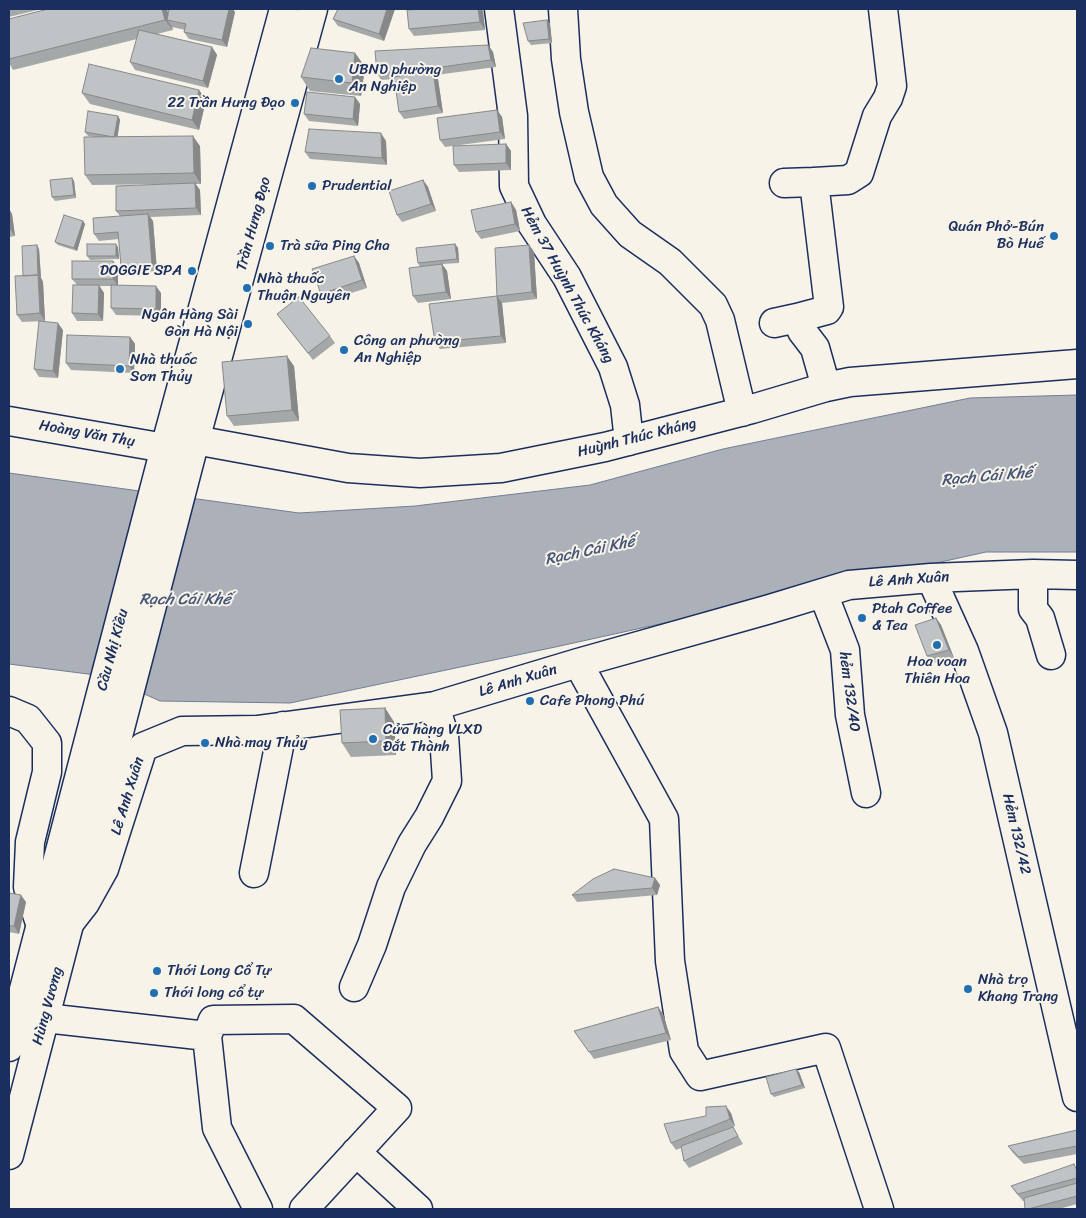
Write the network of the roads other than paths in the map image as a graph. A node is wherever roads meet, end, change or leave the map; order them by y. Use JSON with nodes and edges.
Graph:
{"nodes":[{"id":1,"x":284,"y":9,"type":"edge"},
{"id":2,"x":313,"y":9,"type":"edge"},
{"id":3,"x":499,"y":9,"type":"edge"},
{"id":4,"x":563,"y":9,"type":"edge"},
{"id":5,"x":883,"y":9,"type":"edge"},
{"id":6,"x":814,"y":182,"type":"junction"},
{"id":7,"x":784,"y":183,"type":"dead end"},
{"id":8,"x":1077,"y":364,"type":"edge"},
{"id":9,"x":826,"y":387,"type":"junction"},
{"id":10,"x":742,"y":412,"type":"junction"},
{"id":11,"x":9,"y":421,"type":"edge"},
{"id":12,"x":196,"y":440,"type":"junction"},
{"id":13,"x":629,"y":441,"type":"junction"},
{"id":14,"x":165,"y":448,"type":"junction"},
{"id":15,"x":188,"y":468,"type":"joint"},
{"id":16,"x":1033,"y":574,"type":"junction"},
{"id":17,"x":1077,"y":575,"type":"edge"},
{"id":18,"x":931,"y":578,"type":"junction"},
{"id":19,"x":823,"y":593,"type":"junction"},
{"id":20,"x":1051,"y":655,"type":"dead end"},
{"id":21,"x":578,"y":663,"type":"junction"},
{"id":22,"x":435,"y":706,"type":"junction"},
{"id":23,"x":9,"y":711,"type":"edge"},
{"id":24,"x":283,"y":726,"type":"junction"},
{"id":25,"x":866,"y":792,"type":"dead end"},
{"id":26,"x":60,"y":852,"type":"joint"},
{"id":27,"x":88,"y":857,"type":"joint"},
{"id":28,"x":254,"y":873,"type":"dead end"},
{"id":29,"x":71,"y":921,"type":"junction"},
{"id":30,"x":41,"y":926,"type":"junction"},
{"id":31,"x":354,"y":987,"type":"dead end"},
{"id":32,"x":45,"y":1018,"type":"junction"},
{"id":33,"x":207,"y":1036,"type":"junction"},
{"id":34,"x":9,"y":1047,"type":"edge"},
{"id":35,"x":1077,"y":1097,"type":"edge"},
{"id":36,"x":356,"y":1152,"type":"junction"},
{"id":37,"x":9,"y":1155,"type":"edge"},
{"id":38,"x":258,"y":1209,"type":"edge"},
{"id":39,"x":304,"y":1209,"type":"edge"},
{"id":40,"x":418,"y":1209,"type":"edge"},
{"id":41,"x":879,"y":1209,"type":"edge"}],
"edges":[{"from":1,"to":14,"type":"main road","name":"Trần Hưng Đạo"},
{"from":2,"to":12,"type":"main road","name":"Trần Hưng Đạo"},
{"from":3,"to":13,"type":"main road","name":"Hẻm 37 Huỳnh Thúc Kháng"},
{"from":4,"to":10,"type":"main road"},
{"from":5,"to":6,"type":"main road"},
{"from":6,"to":7,"type":"main road"},
{"from":6,"to":9,"type":"main road"},
{"from":8,"to":9,"type":"main road","name":"Huỳnh Thúc Kháng"},
{"from":9,"to":10,"type":"main road","name":"Huỳnh Thúc Kháng"},
{"from":10,"to":13,"type":"main road","name":"Huỳnh Thúc Kháng"},
{"from":11,"to":14,"type":"main road","name":"Hoàng Văn Thụ"},
{"from":12,"to":13,"type":"main road","name":"Huỳnh Thúc Kháng"},
{"from":12,"to":15,"type":"main road","name":"Trần Hưng Đạo"},
{"from":14,"to":26,"type":"main road","name":"Cầu Nhị Kiều"},
{"from":15,"to":27,"type":"main road","name":"Cầu Nhị Kiều"},
{"from":16,"to":17,"type":"main road","name":"Lê Anh Xuân"},
{"from":16,"to":18,"type":"main road","name":"Lê Anh Xuân"},
{"from":16,"to":20,"type":"main road"},
{"from":18,"to":19,"type":"main road","name":"Lê Anh Xuân"},
{"from":18,"to":35,"type":"main road","name":"Hẻm 132/42"},
{"from":19,"to":21,"type":"main road","name":"Lê Anh Xuân"},
{"from":19,"to":25,"type":"main road","name":"hẻm 132/40"},
{"from":21,"to":22,"type":"main road","name":"Lê Anh Xuân"},
{"from":21,"to":41,"type":"main road"},
{"from":22,"to":24,"type":"main road","name":"Lê Anh Xuân"},
{"from":22,"to":31,"type":"main road"},
{"from":23,"to":30,"type":"main road"},
{"from":24,"to":28,"type":"main road"},
{"from":24,"to":29,"type":"main road","name":"Lê Anh Xuân"},
{"from":26,"to":30,"type":"main road","name":"Hùng Vương"},
{"from":27,"to":29,"type":"main road","name":"Hùng Vương"},
{"from":29,"to":32,"type":"main road","name":"Hùng Vương"},
{"from":30,"to":34,"type":"main road","name":"Hùng Vương"},
{"from":32,"to":33,"type":"main road"},
{"from":32,"to":37,"type":"main road","name":"Hùng Vương"},
{"from":33,"to":36,"type":"main road"},
{"from":33,"to":38,"type":"main road"},
{"from":36,"to":39,"type":"main road"},
{"from":36,"to":40,"type":"main road"}]}
